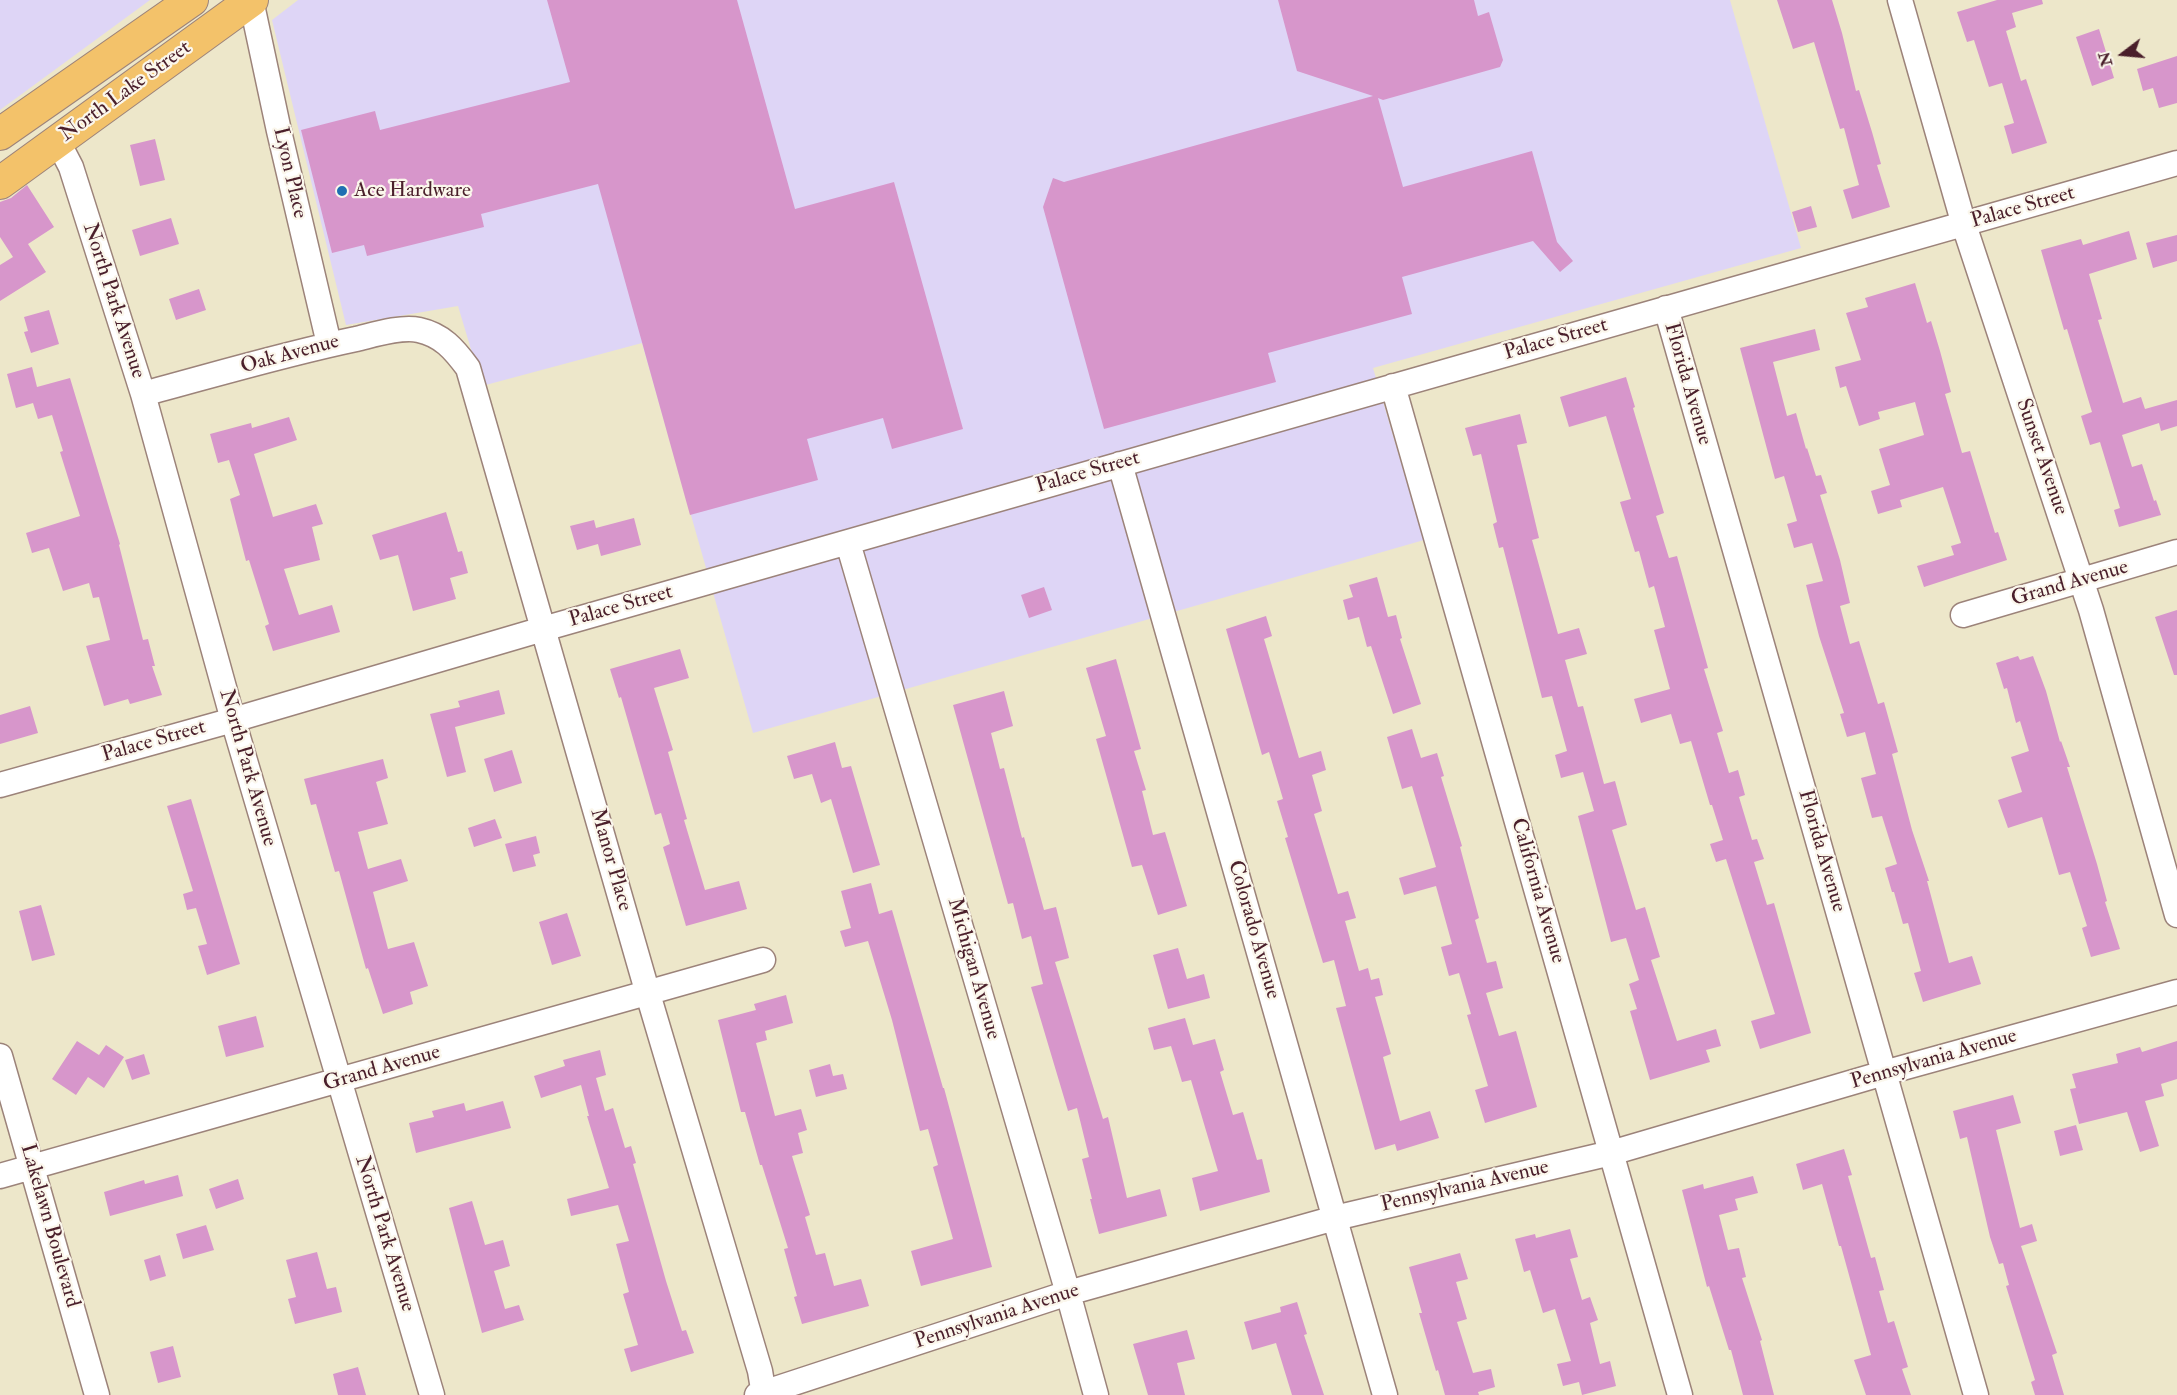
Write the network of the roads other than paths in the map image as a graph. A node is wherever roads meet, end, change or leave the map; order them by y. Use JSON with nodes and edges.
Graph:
{"nodes":[{"id":1,"x":192,"y":0,"type":"edge"},
{"id":2,"x":252,"y":0,"type":"edge"},
{"id":3,"x":1900,"y":0,"type":"edge"},
{"id":4,"x":0,"y":134,"type":"edge"},
{"id":5,"x":58,"y":142,"type":"junction"},
{"id":6,"x":2177,"y":163,"type":"edge"},
{"id":7,"x":0,"y":183,"type":"edge"},
{"id":8,"x":1964,"y":225,"type":"junction"},
{"id":9,"x":1666,"y":308,"type":"junction"},
{"id":10,"x":438,"y":336,"type":"joint"},
{"id":11,"x":329,"y":345,"type":"junction"},
{"id":12,"x":1394,"y":386,"type":"junction"},
{"id":13,"x":143,"y":394,"type":"junction"},
{"id":14,"x":1120,"y":464,"type":"junction"},
{"id":15,"x":848,"y":543,"type":"junction"},
{"id":16,"x":2177,"y":552,"type":"edge"},
{"id":17,"x":2082,"y":580,"type":"junction"},
{"id":18,"x":1963,"y":615,"type":"dead end"},
{"id":19,"x":543,"y":629,"type":"junction"},
{"id":20,"x":233,"y":720,"type":"junction"},
{"id":21,"x":0,"y":784,"type":"edge"},
{"id":22,"x":2177,"y":915,"type":"edge"},
{"id":23,"x":763,"y":960,"type":"dead end"},
{"id":24,"x":2177,"y":992,"type":"edge"},
{"id":25,"x":648,"y":994,"type":"junction"},
{"id":26,"x":0,"y":1056,"type":"edge"},
{"id":27,"x":1884,"y":1073,"type":"junction"},
{"id":28,"x":338,"y":1081,"type":"junction"},
{"id":29,"x":1611,"y":1153,"type":"junction"},
{"id":30,"x":32,"y":1167,"type":"junction"},
{"id":31,"x":0,"y":1176,"type":"edge"},
{"id":32,"x":1335,"y":1218,"type":"junction"},
{"id":33,"x":1068,"y":1293,"type":"junction"},
{"id":34,"x":762,"y":1394,"type":"edge"},
{"id":35,"x":97,"y":1395,"type":"edge"},
{"id":36,"x":432,"y":1395,"type":"edge"},
{"id":37,"x":1096,"y":1395,"type":"edge"},
{"id":38,"x":1384,"y":1395,"type":"edge"},
{"id":39,"x":1680,"y":1395,"type":"edge"},
{"id":40,"x":1976,"y":1395,"type":"edge"}],
"edges":[{"from":1,"to":4,"type":"main road","name":"North Lake Street"},
{"from":2,"to":5,"type":"main road","name":"North Lake Street"},
{"from":2,"to":11,"type":"street","name":"Lyon Place"},
{"from":3,"to":8,"type":"street","name":"Sunset Avenue"},
{"from":5,"to":7,"type":"main road","name":"North Lake Street"},
{"from":5,"to":13,"type":"street","name":"North Park Avenue"},
{"from":6,"to":8,"type":"street","name":"Palace Street"},
{"from":8,"to":9,"type":"street","name":"Palace Street"},
{"from":8,"to":17,"type":"street","name":"Sunset Avenue"},
{"from":9,"to":12,"type":"street","name":"Palace Street"},
{"from":9,"to":27,"type":"street","name":"Florida Avenue"},
{"from":10,"to":11,"type":"street","name":"Oak Avenue"},
{"from":10,"to":19,"type":"street","name":"Manor Place"},
{"from":11,"to":13,"type":"street","name":"Oak Avenue"},
{"from":12,"to":14,"type":"street","name":"Palace Street"},
{"from":12,"to":29,"type":"street","name":"California Avenue"},
{"from":13,"to":20,"type":"street","name":"North Park Avenue"},
{"from":14,"to":15,"type":"street","name":"Palace Street"},
{"from":14,"to":32,"type":"street","name":"Colorado Avenue"},
{"from":15,"to":19,"type":"street","name":"Palace Street"},
{"from":15,"to":33,"type":"street","name":"Michigan Avenue"},
{"from":16,"to":17,"type":"street","name":"Grand Avenue"},
{"from":17,"to":18,"type":"street","name":"Grand Avenue"},
{"from":17,"to":22,"type":"street","name":"Sunset Avenue"},
{"from":19,"to":20,"type":"street","name":"Palace Street"},
{"from":19,"to":25,"type":"street","name":"Manor Place"},
{"from":20,"to":21,"type":"street","name":"Palace Street"},
{"from":20,"to":28,"type":"street","name":"North Park Avenue"},
{"from":23,"to":25,"type":"street","name":"Grand Avenue"},
{"from":24,"to":27,"type":"street","name":"Pennsylvania Avenue"},
{"from":25,"to":28,"type":"street","name":"Grand Avenue"},
{"from":25,"to":34,"type":"street","name":"Manor Place"},
{"from":26,"to":30,"type":"street","name":"Lakelawn Boulevard"},
{"from":27,"to":29,"type":"street","name":"Pennsylvania Avenue"},
{"from":27,"to":40,"type":"street","name":"Florida Avenue"},
{"from":28,"to":30,"type":"street","name":"Grand Avenue"},
{"from":28,"to":36,"type":"street","name":"North Park Avenue"},
{"from":29,"to":32,"type":"street","name":"Pennsylvania Avenue"},
{"from":29,"to":39,"type":"street","name":"California Avenue"},
{"from":30,"to":31,"type":"street","name":"Grand Avenue"},
{"from":30,"to":35,"type":"street","name":"Lakelawn Boulevard"},
{"from":32,"to":33,"type":"street","name":"Pennsylvania Avenue"},
{"from":32,"to":38,"type":"street","name":"Colorado Avenue"},
{"from":33,"to":34,"type":"street","name":"Pennsylvania Avenue"},
{"from":33,"to":37,"type":"street","name":"Michigan Avenue"}]}
